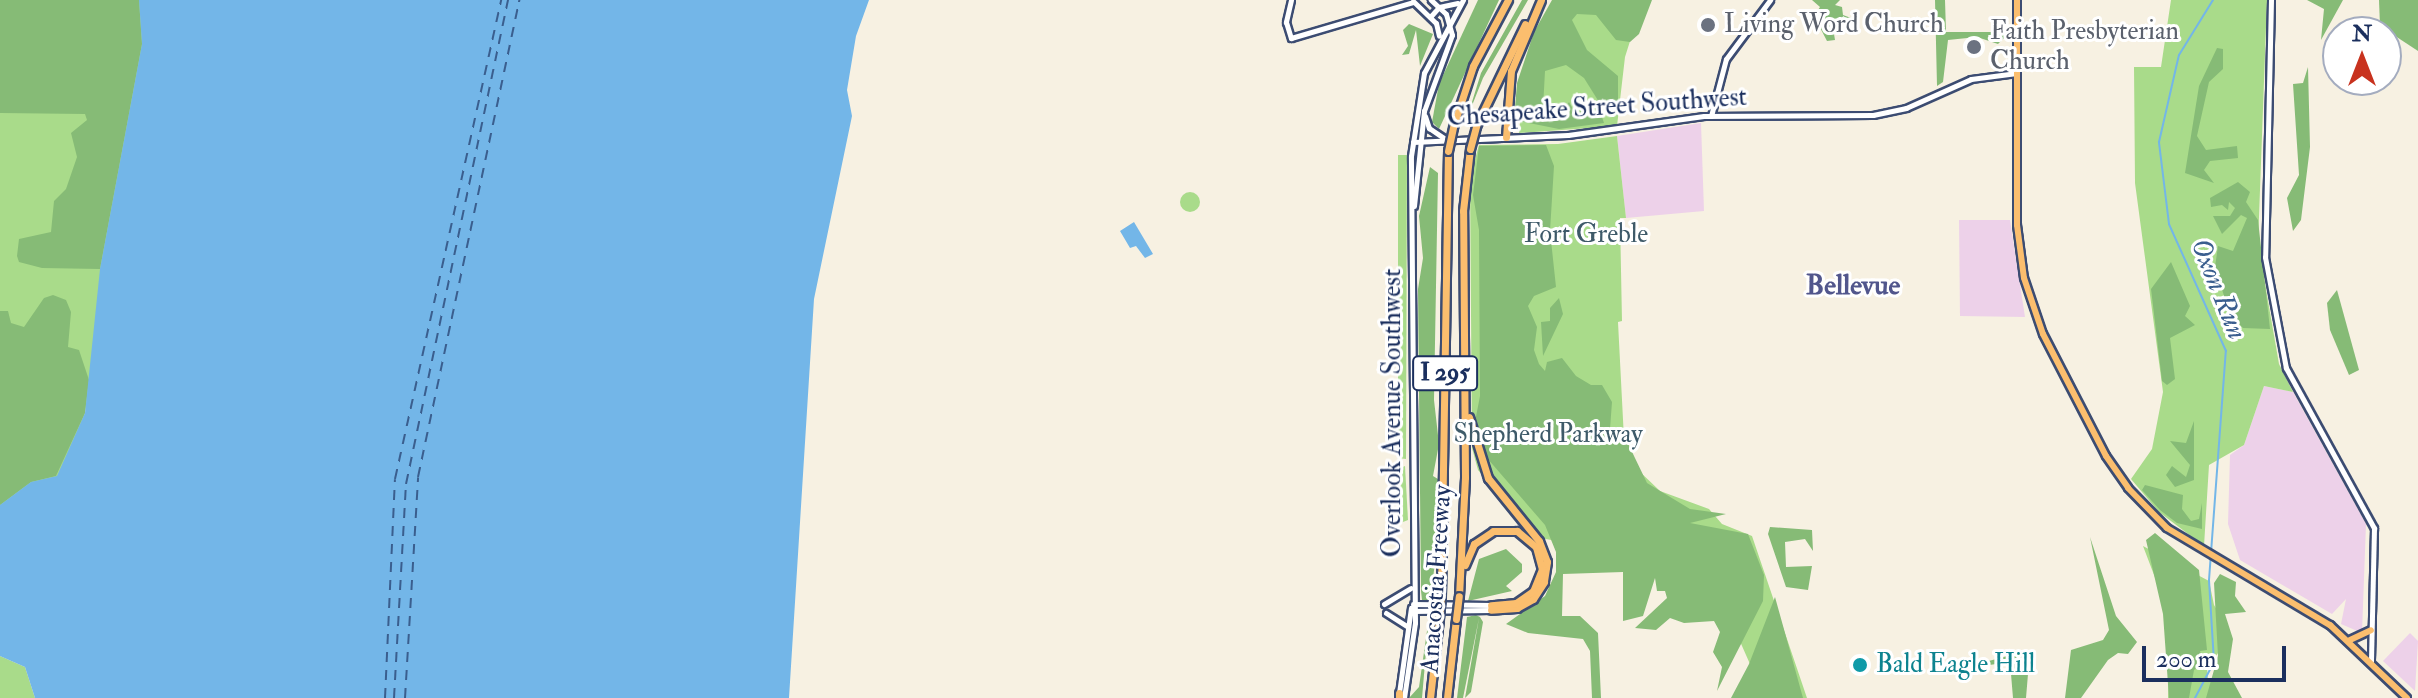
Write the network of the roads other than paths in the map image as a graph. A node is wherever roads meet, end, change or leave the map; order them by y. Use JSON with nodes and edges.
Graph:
{"nodes":[{"id":1,"x":1291,"y":0,"type":"edge"},
{"id":2,"x":1431,"y":0,"type":"edge"},
{"id":3,"x":1463,"y":0,"type":"edge"},
{"id":4,"x":1508,"y":0,"type":"edge"},
{"id":5,"x":1540,"y":0,"type":"edge"},
{"id":6,"x":1770,"y":0,"type":"edge"},
{"id":7,"x":2017,"y":0,"type":"edge"},
{"id":8,"x":2271,"y":0,"type":"edge"},
{"id":9,"x":1413,"y":1,"type":"edge"},
{"id":10,"x":1439,"y":7,"type":"junction"},
{"id":11,"x":1430,"y":17,"type":"junction"},
{"id":12,"x":1449,"y":20,"type":"junction"},
{"id":13,"x":1439,"y":37,"type":"junction"},
{"id":14,"x":2017,"y":73,"type":"junction"},
{"id":15,"x":1425,"y":106,"type":"junction"},
{"id":16,"x":1711,"y":116,"type":"junction"},
{"id":17,"x":1506,"y":137,"type":"junction"},
{"id":18,"x":1444,"y":138,"type":"junction"},
{"id":19,"x":1420,"y":140,"type":"junction"},
{"id":20,"x":1413,"y":142,"type":"junction"},
{"id":21,"x":1413,"y":222,"type":"junction"},
{"id":22,"x":1464,"y":318,"type":"junction"},
{"id":23,"x":1412,"y":587,"type":"junction"},
{"id":24,"x":1461,"y":596,"type":"junction"},
{"id":25,"x":1384,"y":604,"type":"dead end"},
{"id":26,"x":1491,"y":607,"type":"junction"},
{"id":27,"x":1412,"y":609,"type":"junction"},
{"id":28,"x":1386,"y":613,"type":"dead end"},
{"id":29,"x":1409,"y":629,"type":"junction"},
{"id":30,"x":2371,"y":630,"type":"junction"},
{"id":31,"x":2350,"y":641,"type":"junction"},
{"id":32,"x":2371,"y":661,"type":"junction"},
{"id":33,"x":1448,"y":694,"type":"edge"},
{"id":34,"x":1400,"y":697,"type":"edge"},
{"id":35,"x":1430,"y":698,"type":"edge"},
{"id":36,"x":2407,"y":698,"type":"edge"}],
"edges":[{"from":1,"to":9,"type":"street"},
{"from":2,"to":10,"type":"street"},
{"from":3,"to":10,"type":"street"},
{"from":3,"to":12,"type":"street","name":"Overlook Avenue Southwest"},
{"from":4,"to":35,"type":"highway","name":"Anacostia Freeway","number":"I 295","bridge":true},
{"from":5,"to":17,"type":"highway"},
{"from":5,"to":22,"type":"highway","name":"Anacostia Freeway","number":"I 295","bridge":true},
{"from":6,"to":16,"type":"street"},
{"from":7,"to":14,"type":"main road"},
{"from":8,"to":30,"type":"street"},
{"from":9,"to":11,"type":"street"},
{"from":10,"to":11,"type":"street"},
{"from":10,"to":12,"type":"street"},
{"from":11,"to":13,"type":"street"},
{"from":12,"to":13,"type":"street","name":"Overlook Avenue Southwest"},
{"from":12,"to":15,"type":"street","name":"Overlook Avenue Southwest"},
{"from":13,"to":20,"type":"street","name":"Overlook Avenue Southwest"},
{"from":14,"to":16,"type":"street","name":"Chesapeake Street Southwest"},
{"from":14,"to":31,"type":"main road"},
{"from":15,"to":18,"type":"street"},
{"from":15,"to":19,"type":"street","name":"Overlook Avenue Southwest"},
{"from":16,"to":17,"type":"street","name":"Chesapeake Street Southwest"},
{"from":17,"to":18,"type":"street","name":"Chesapeake Street Southwest"},
{"from":18,"to":19,"type":"street","name":"Chesapeake Street Southwest"},
{"from":19,"to":20,"type":"street","name":"Chesapeake Street Southwest"},
{"from":19,"to":21,"type":"street","name":"Overlook Avenue Southwest"},
{"from":20,"to":21,"type":"street","name":"Overlook Avenue Southwest"},
{"from":21,"to":23,"type":"street","name":"Overlook Avenue Southwest"},
{"from":22,"to":24,"type":"highway","name":"Anacostia Freeway","number":"I 295"},
{"from":22,"to":26,"type":"highway"},
{"from":23,"to":25,"type":"street"},
{"from":23,"to":27,"type":"street","name":"Overlook Avenue Southwest"},
{"from":24,"to":26,"type":"highway"},
{"from":24,"to":33,"type":"highway","name":"Anacostia Freeway","number":"I 295","bridge":true},
{"from":26,"to":27,"type":"street"},
{"from":27,"to":29,"type":"street"},
{"from":27,"to":34,"type":"street"},
{"from":28,"to":29,"type":"street"},
{"from":29,"to":34,"type":"street"},
{"from":30,"to":31,"type":"main road"},
{"from":30,"to":32,"type":"street"},
{"from":31,"to":32,"type":"main road"},
{"from":32,"to":36,"type":"main road"}]}
